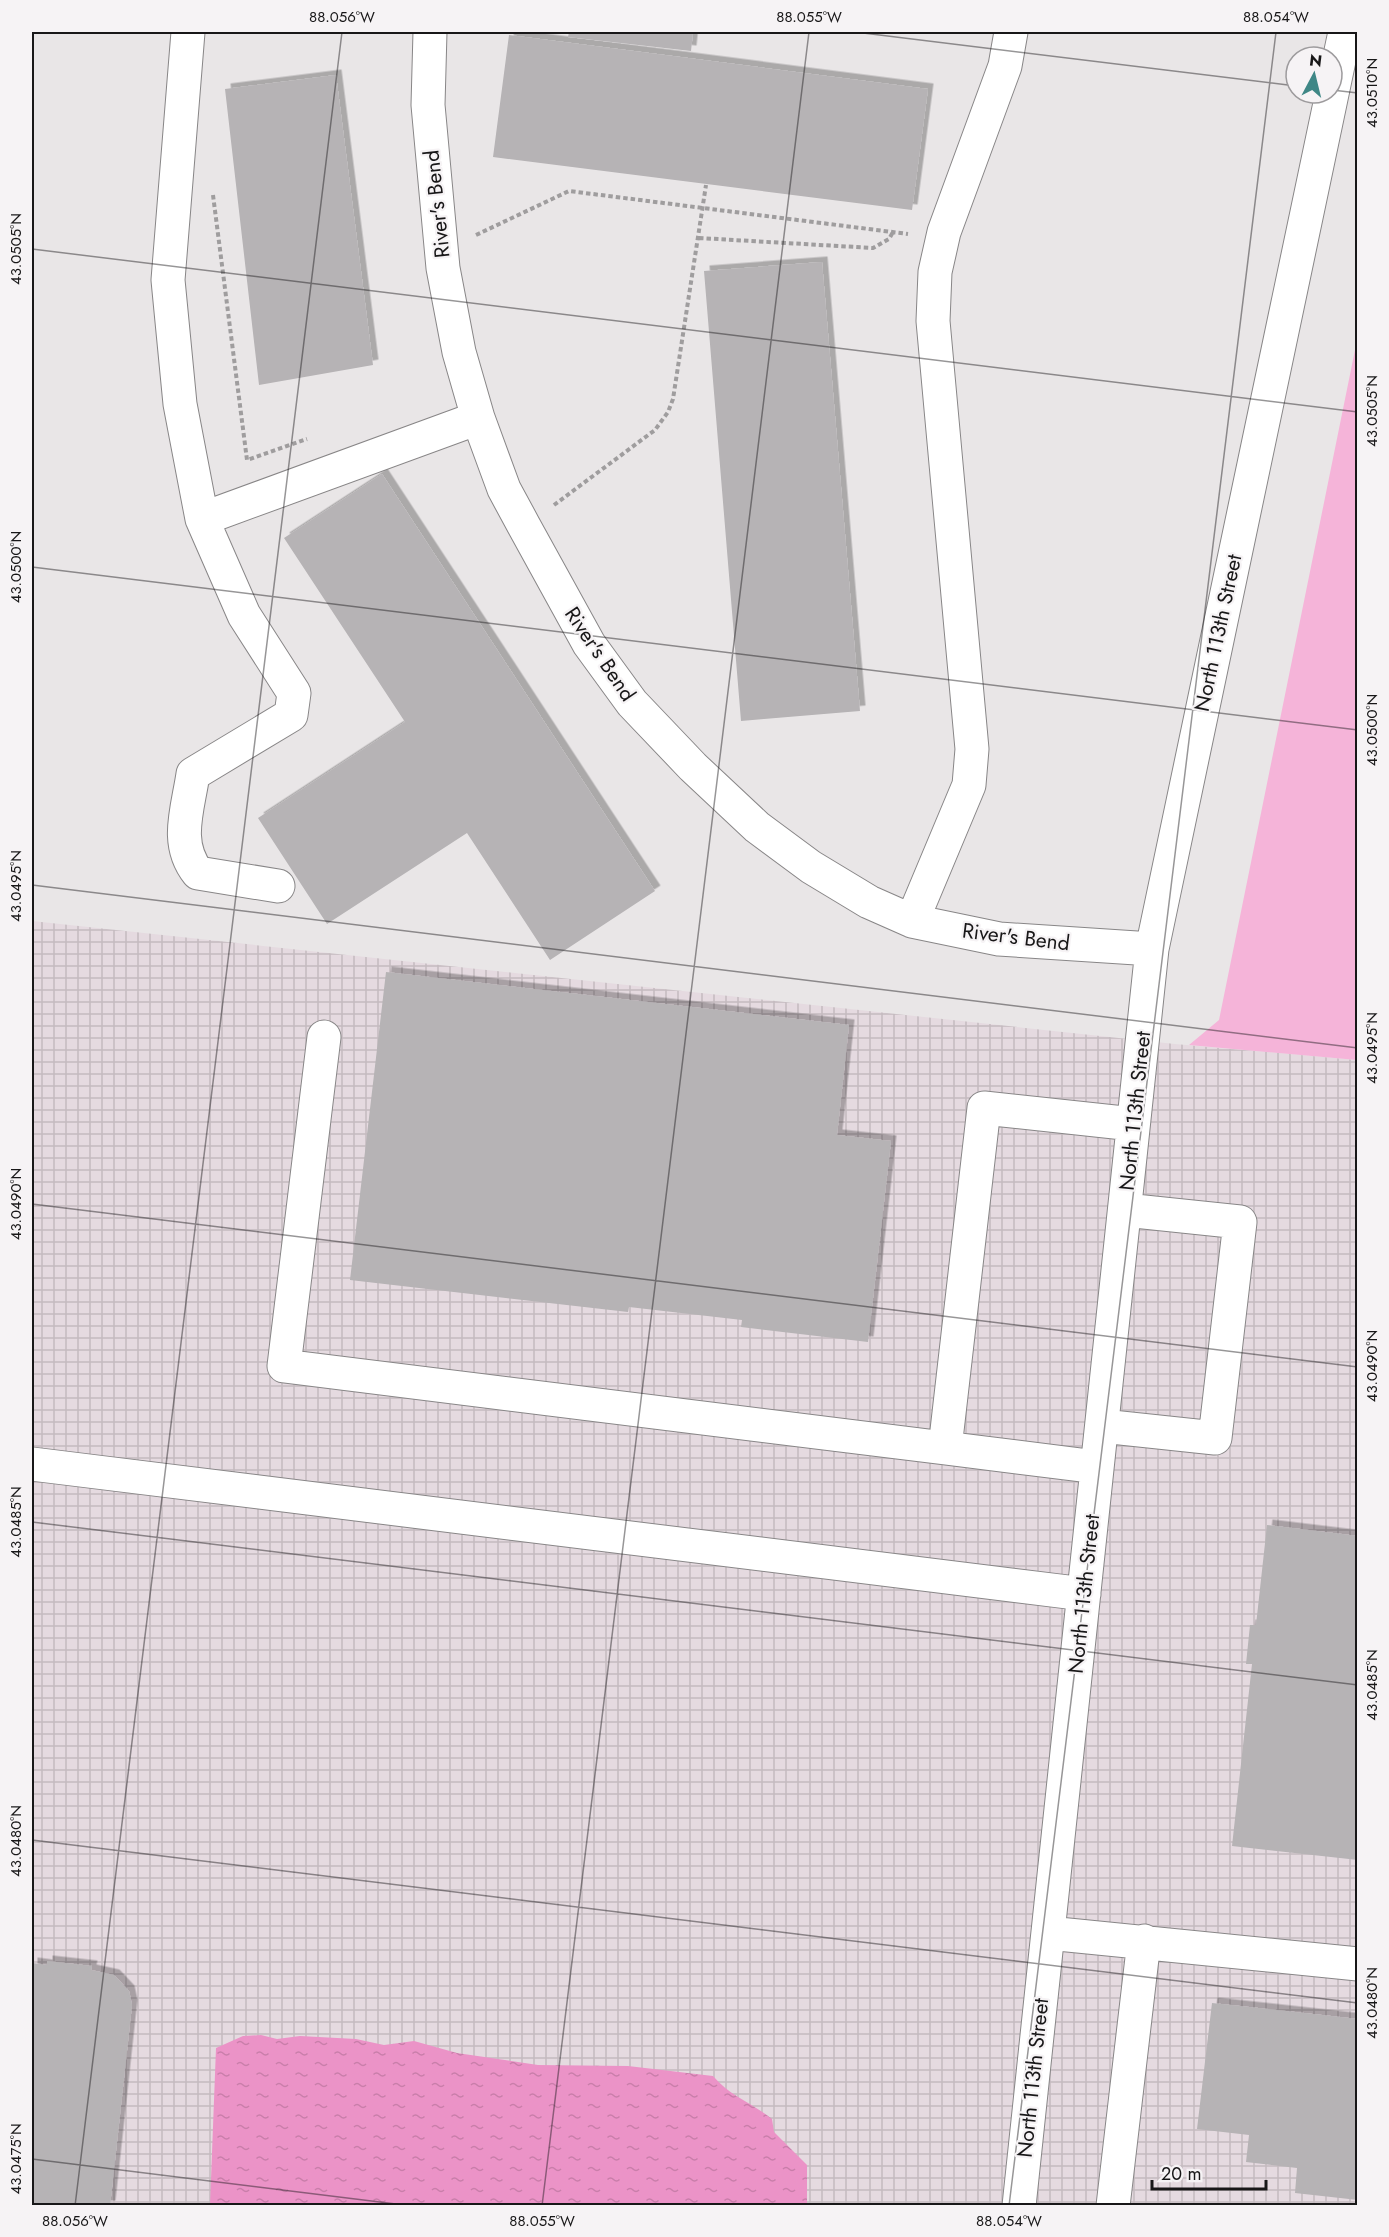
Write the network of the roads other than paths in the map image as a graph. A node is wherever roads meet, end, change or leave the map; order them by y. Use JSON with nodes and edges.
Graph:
{"nodes":[{"id":1,"x":188,"y":32,"type":"edge"},
{"id":2,"x":430,"y":32,"type":"edge"},
{"id":3,"x":1011,"y":32,"type":"edge"},
{"id":4,"x":1345,"y":32,"type":"edge"},
{"id":5,"x":478,"y":418,"type":"junction"},
{"id":6,"x":202,"y":519,"type":"junction"},
{"id":7,"x":278,"y":886,"type":"dead end"},
{"id":8,"x":912,"y":921,"type":"junction"},
{"id":9,"x":1152,"y":949,"type":"junction"},
{"id":10,"x":324,"y":1037,"type":"dead end"},
{"id":11,"x":1133,"y":1124,"type":"junction"},
{"id":12,"x":1125,"y":1210,"type":"junction"},
{"id":13,"x":1101,"y":1426,"type":"junction"},
{"id":14,"x":945,"y":1448,"type":"junction"},
{"id":15,"x":32,"y":1464,"type":"edge"},
{"id":16,"x":1097,"y":1467,"type":"junction"},
{"id":17,"x":1084,"y":1594,"type":"junction"},
{"id":18,"x":1048,"y":1933,"type":"junction"},
{"id":19,"x":1144,"y":1941,"type":"junction"},
{"id":20,"x":1358,"y":1964,"type":"edge"},
{"id":21,"x":1019,"y":2205,"type":"edge"},
{"id":22,"x":1113,"y":2205,"type":"edge"}],
"edges":[{"from":1,"to":6,"type":"street"},
{"from":2,"to":5,"type":"street","name":"River's Bend"},
{"from":3,"to":8,"type":"street"},
{"from":4,"to":9,"type":"street","name":"North 113th Street"},
{"from":5,"to":6,"type":"street"},
{"from":5,"to":8,"type":"street","name":"River's Bend"},
{"from":6,"to":7,"type":"street"},
{"from":8,"to":9,"type":"street","name":"River's Bend"},
{"from":9,"to":11,"type":"street","name":"North 113th Street"},
{"from":10,"to":14,"type":"street"},
{"from":11,"to":12,"type":"street","name":"North 113th Street"},
{"from":11,"to":14,"type":"street"},
{"from":12,"to":13,"type":"street","name":"North 113th Street"},
{"from":12,"to":13,"type":"street"},
{"from":13,"to":16,"type":"street","name":"North 113th Street"},
{"from":14,"to":16,"type":"street"},
{"from":15,"to":17,"type":"street"},
{"from":16,"to":17,"type":"street","name":"North 113th Street"},
{"from":17,"to":18,"type":"street","name":"North 113th Street"},
{"from":18,"to":19,"type":"street"},
{"from":18,"to":21,"type":"street","name":"North 113th Street"},
{"from":19,"to":20,"type":"street"},
{"from":19,"to":22,"type":"street"}]}
